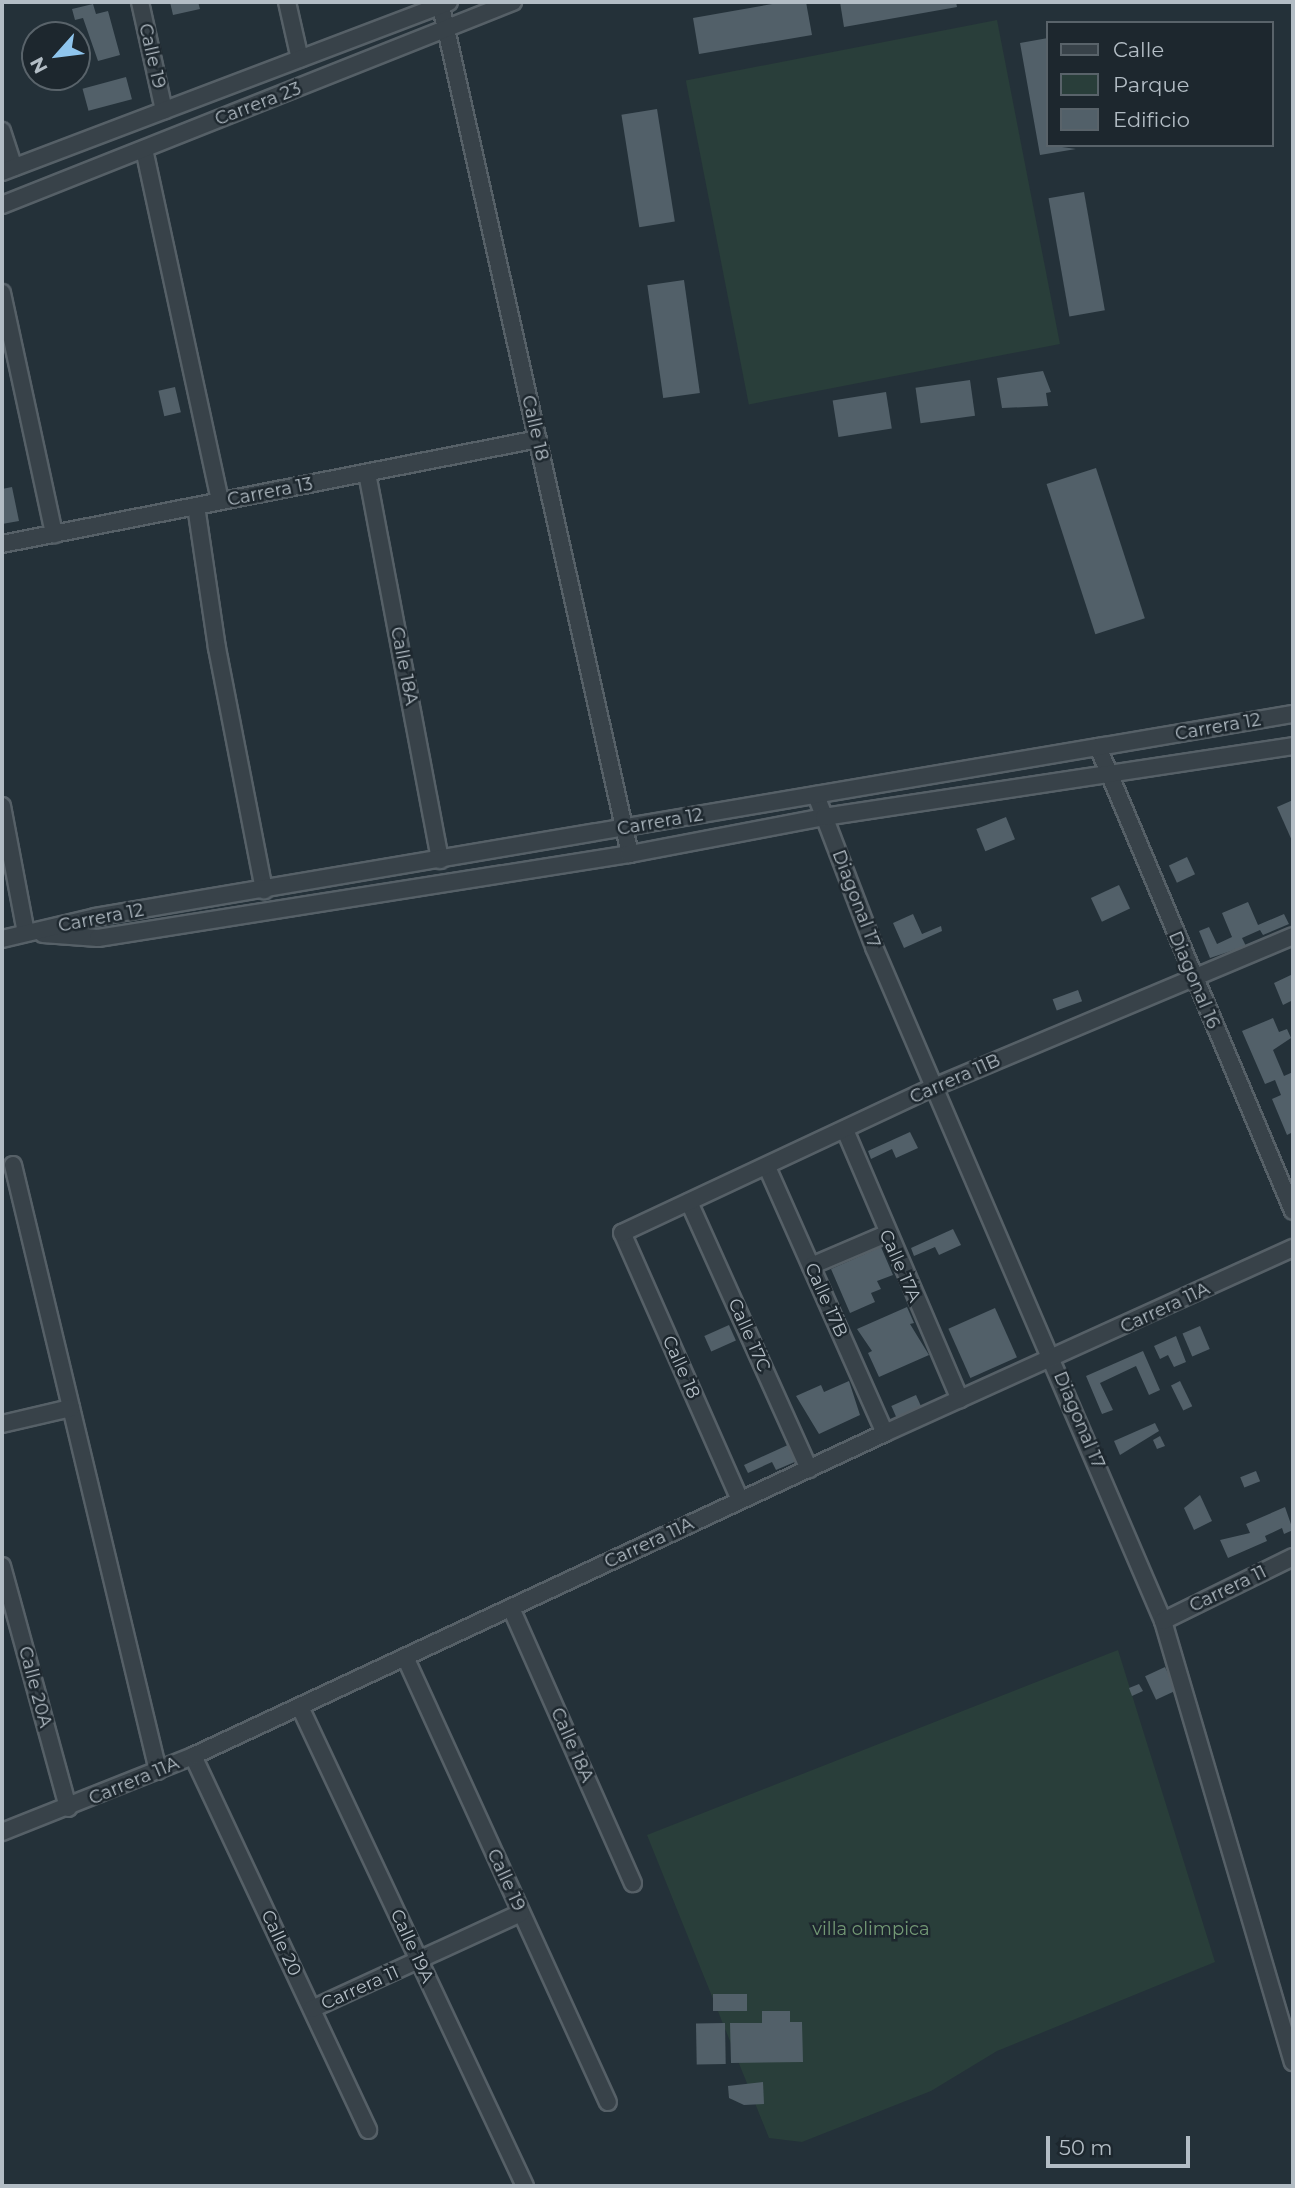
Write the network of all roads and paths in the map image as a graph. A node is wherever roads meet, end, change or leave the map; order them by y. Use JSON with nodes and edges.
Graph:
{"nodes":[{"id":1,"x":140,"y":2,"type":"edge"},
{"id":2,"x":287,"y":2,"type":"edge"},
{"id":3,"x":513,"y":2,"type":"edge"},
{"id":4,"x":443,"y":3,"type":"edge"},
{"id":5,"x":446,"y":30,"type":"junction"},
{"id":6,"x":300,"y":59,"type":"junction"},
{"id":7,"x":164,"y":110,"type":"junction"},
{"id":8,"x":2,"y":131,"type":"edge"},
{"id":9,"x":144,"y":149,"type":"junction"},
{"id":10,"x":8,"y":169,"type":"edge"},
{"id":11,"x":2,"y":205,"type":"edge"},
{"id":12,"x":2,"y":293,"type":"edge"},
{"id":13,"x":538,"y":439,"type":"junction"},
{"id":14,"x":368,"y":473,"type":"junction"},
{"id":15,"x":220,"y":501,"type":"junction"},
{"id":16,"x":196,"y":506,"type":"junction"},
{"id":17,"x":54,"y":534,"type":"junction"},
{"id":18,"x":2,"y":544,"type":"edge"},
{"id":19,"x":1293,"y":714,"type":"edge"},
{"id":20,"x":1293,"y":746,"type":"edge"},
{"id":21,"x":1098,"y":747,"type":"junction"},
{"id":22,"x":1109,"y":775,"type":"junction"},
{"id":23,"x":816,"y":795,"type":"junction"},
{"id":24,"x":2,"y":806,"type":"edge"},
{"id":25,"x":824,"y":817,"type":"junction"},
{"id":26,"x":626,"y":828,"type":"junction"},
{"id":27,"x":630,"y":854,"type":"junction"},
{"id":28,"x":440,"y":860,"type":"junction"},
{"id":29,"x":264,"y":890,"type":"junction"},
{"id":30,"x":26,"y":933,"type":"junction"},
{"id":31,"x":1293,"y":936,"type":"edge"},
{"id":32,"x":2,"y":939,"type":"edge"},
{"id":33,"x":1191,"y":976,"type":"junction"},
{"id":34,"x":934,"y":1087,"type":"junction"},
{"id":35,"x":845,"y":1130,"type":"junction"},
{"id":36,"x":13,"y":1166,"type":"dead end"},
{"id":37,"x":766,"y":1167,"type":"junction"},
{"id":38,"x":689,"y":1202,"type":"junction"},
{"id":39,"x":1293,"y":1211,"type":"edge"},
{"id":40,"x":622,"y":1233,"type":"joint"},
{"id":41,"x":886,"y":1234,"type":"junction"},
{"id":42,"x":1293,"y":1248,"type":"edge"},
{"id":43,"x":811,"y":1266,"type":"junction"},
{"id":44,"x":1054,"y":1359,"type":"junction"},
{"id":45,"x":960,"y":1400,"type":"junction"},
{"id":46,"x":71,"y":1408,"type":"junction"},
{"id":47,"x":2,"y":1424,"type":"edge"},
{"id":48,"x":885,"y":1433,"type":"junction"},
{"id":49,"x":809,"y":1468,"type":"junction"},
{"id":50,"x":740,"y":1500,"type":"junction"},
{"id":51,"x":1293,"y":1557,"type":"edge"},
{"id":52,"x":2,"y":1566,"type":"edge"},
{"id":53,"x":511,"y":1608,"type":"junction"},
{"id":54,"x":1163,"y":1621,"type":"junction"},
{"id":55,"x":405,"y":1657,"type":"junction"},
{"id":56,"x":300,"y":1707,"type":"junction"},
{"id":57,"x":193,"y":1756,"type":"junction"},
{"id":58,"x":158,"y":1771,"type":"junction"},
{"id":59,"x":68,"y":1808,"type":"junction"},
{"id":60,"x":2,"y":1832,"type":"edge"},
{"id":61,"x":634,"y":1883,"type":"dead end"},
{"id":62,"x":522,"y":1913,"type":"junction"},
{"id":63,"x":419,"y":1961,"type":"junction"},
{"id":64,"x":312,"y":2009,"type":"junction"},
{"id":65,"x":1293,"y":2062,"type":"edge"},
{"id":66,"x":608,"y":2102,"type":"dead end"},
{"id":67,"x":368,"y":2130,"type":"dead end"},
{"id":68,"x":525,"y":2186,"type":"edge"}],
"edges":[{"from":1,"to":7,"type":"street","name":"Calle 19"},
{"from":2,"to":6,"type":"street"},
{"from":3,"to":5,"type":"street","name":"Carrera 23"},
{"from":4,"to":5,"type":"street","name":"Calle 18"},
{"from":4,"to":6,"type":"street","name":"Carrera 23"},
{"from":5,"to":9,"type":"street","name":"Carrera 23"},
{"from":5,"to":13,"type":"street","name":"Calle 18"},
{"from":6,"to":7,"type":"street","name":"Carrera 23"},
{"from":7,"to":10,"type":"street","name":"Carrera 23"},
{"from":8,"to":10,"type":"street"},
{"from":9,"to":11,"type":"street","name":"Carrera 23"},
{"from":9,"to":15,"type":"street"},
{"from":12,"to":17,"type":"street"},
{"from":13,"to":14,"type":"street","name":"Carrera 13"},
{"from":13,"to":26,"type":"street","name":"Calle 18"},
{"from":14,"to":15,"type":"street","name":"Carrera 13"},
{"from":14,"to":28,"type":"street","name":"Calle 18A"},
{"from":15,"to":16,"type":"street","name":"Carrera 13"},
{"from":16,"to":17,"type":"street","name":"Carrera 13"},
{"from":16,"to":29,"type":"street"},
{"from":17,"to":18,"type":"street","name":"Carrera 13"},
{"from":19,"to":21,"type":"street","name":"Carrera 12"},
{"from":20,"to":22,"type":"street","name":"Carrera 12"},
{"from":21,"to":22,"type":"street","name":"Diagonal 16"},
{"from":21,"to":23,"type":"street","name":"Carrera 12"},
{"from":22,"to":25,"type":"street","name":"Carrera 12"},
{"from":22,"to":33,"type":"street","name":"Diagonal 16"},
{"from":23,"to":25,"type":"street","name":"Diagonal 17"},
{"from":23,"to":26,"type":"street","name":"Carrera 12"},
{"from":24,"to":30,"type":"street"},
{"from":25,"to":27,"type":"street","name":"Carrera 12"},
{"from":25,"to":34,"type":"street","name":"Diagonal 17"},
{"from":26,"to":27,"type":"street","name":"Calle 18"},
{"from":26,"to":28,"type":"street","name":"Carrera 12"},
{"from":27,"to":30,"type":"street","name":"Carrera 12"},
{"from":28,"to":29,"type":"street","name":"Carrera 12"},
{"from":29,"to":30,"type":"street","name":"Carrera 12"},
{"from":30,"to":32,"type":"street","name":"Carrera 12"},
{"from":31,"to":33,"type":"street","name":"Carrera 11B"},
{"from":33,"to":34,"type":"street","name":"Carrera 11B"},
{"from":33,"to":39,"type":"street","name":"Diagonal 16"},
{"from":34,"to":35,"type":"street","name":"Carrera 11B"},
{"from":34,"to":44,"type":"street","name":"Diagonal 17"},
{"from":35,"to":37,"type":"street","name":"Carrera 11B"},
{"from":35,"to":41,"type":"street","name":"Calle 17A"},
{"from":36,"to":46,"type":"street"},
{"from":37,"to":38,"type":"street","name":"Carrera 11B"},
{"from":37,"to":43,"type":"street","name":"Calle 17B"},
{"from":38,"to":40,"type":"street","name":"Carrera 11B"},
{"from":38,"to":49,"type":"street","name":"Calle 17C"},
{"from":40,"to":50,"type":"street","name":"Calle 18"},
{"from":41,"to":43,"type":"street"},
{"from":41,"to":45,"type":"street","name":"Calle 17A"},
{"from":42,"to":44,"type":"street","name":"Carrera 11A"},
{"from":43,"to":48,"type":"street","name":"Calle 17B"},
{"from":44,"to":45,"type":"street","name":"Carrera 11A"},
{"from":44,"to":54,"type":"street","name":"Diagonal 17"},
{"from":45,"to":48,"type":"street","name":"Carrera 11A"},
{"from":46,"to":47,"type":"street"},
{"from":46,"to":58,"type":"street"},
{"from":48,"to":49,"type":"street","name":"Carrera 11A"},
{"from":49,"to":50,"type":"street","name":"Carrera 11A"},
{"from":50,"to":53,"type":"street","name":"Carrera 11A"},
{"from":51,"to":54,"type":"street","name":"Carrera 11"},
{"from":52,"to":59,"type":"street","name":"Calle 20A"},
{"from":53,"to":55,"type":"street","name":"Carrera 11A"},
{"from":53,"to":61,"type":"street","name":"Calle 18A"},
{"from":54,"to":65,"type":"street","name":"Diagonal 17"},
{"from":55,"to":56,"type":"street","name":"Carrera 11A"},
{"from":55,"to":62,"type":"street","name":"Calle 19"},
{"from":56,"to":57,"type":"street","name":"Carrera 11A"},
{"from":56,"to":63,"type":"street","name":"Calle 19A"},
{"from":57,"to":58,"type":"street","name":"Carrera 11A"},
{"from":57,"to":64,"type":"street","name":"Calle 20"},
{"from":58,"to":59,"type":"street","name":"Carrera 11A"},
{"from":59,"to":60,"type":"street","name":"Carrera 11A"},
{"from":62,"to":63,"type":"street","name":"Carrera 11"},
{"from":62,"to":66,"type":"street","name":"Calle 19"},
{"from":63,"to":64,"type":"street","name":"Carrera 11"},
{"from":63,"to":68,"type":"street","name":"Calle 19A"},
{"from":64,"to":67,"type":"street","name":"Calle 20"}]}
